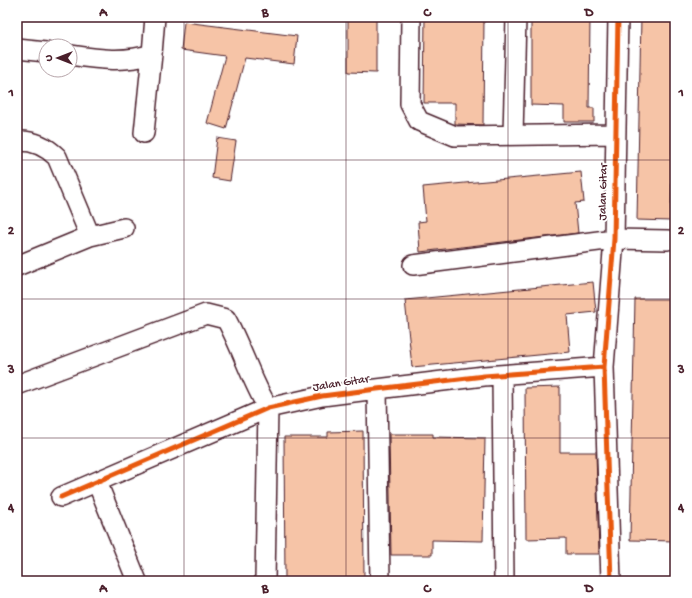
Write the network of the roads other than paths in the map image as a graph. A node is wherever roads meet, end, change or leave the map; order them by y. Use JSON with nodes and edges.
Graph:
{"nodes":[{"id":1,"x":156,"y":17,"type":"edge"},
{"id":2,"x":411,"y":17,"type":"edge"},
{"id":3,"x":516,"y":17,"type":"edge"},
{"id":4,"x":618,"y":17,"type":"edge"},
{"id":5,"x":17,"y":49,"type":"edge"},
{"id":6,"x":38,"y":51,"type":"edge"},
{"id":7,"x":152,"y":54,"type":"junction"},
{"id":8,"x":78,"y":56,"type":"edge"},
{"id":9,"x":144,"y":132,"type":"dead end"},
{"id":10,"x":615,"y":134,"type":"junction"},
{"id":11,"x":513,"y":135,"type":"junction"},
{"id":12,"x":17,"y":141,"type":"edge"},
{"id":13,"x":124,"y":228,"type":"dead end"},
{"id":14,"x":90,"y":236,"type":"junction"},
{"id":15,"x":614,"y":239,"type":"junction"},
{"id":16,"x":668,"y":240,"type":"dead end"},
{"id":17,"x":413,"y":265,"type":"dead end"},
{"id":18,"x":17,"y":266,"type":"edge"},
{"id":19,"x":604,"y":367,"type":"junction"},
{"id":20,"x":502,"y":376,"type":"junction"},
{"id":21,"x":17,"y":384,"type":"edge"},
{"id":22,"x":377,"y":389,"type":"junction"},
{"id":23,"x":268,"y":408,"type":"junction"},
{"id":24,"x":97,"y":482,"type":"junction"},
{"id":25,"x":61,"y":497,"type":"dead end"},
{"id":26,"x":137,"y":581,"type":"edge"},
{"id":27,"x":265,"y":581,"type":"edge"},
{"id":28,"x":380,"y":581,"type":"edge"},
{"id":29,"x":504,"y":581,"type":"edge"},
{"id":30,"x":611,"y":581,"type":"edge"}],
"edges":[{"from":1,"to":7,"type":"street"},
{"from":2,"to":11,"type":"street"},
{"from":3,"to":11,"type":"street"},
{"from":4,"to":10,"type":"street","name":"Jalan Gitar"},
{"from":5,"to":6,"type":"street"},
{"from":7,"to":8,"type":"street"},
{"from":7,"to":9,"type":"street"},
{"from":10,"to":11,"type":"street"},
{"from":10,"to":15,"type":"street","name":"Jalan Gitar"},
{"from":12,"to":14,"type":"street"},
{"from":13,"to":14,"type":"street"},
{"from":14,"to":18,"type":"street"},
{"from":15,"to":16,"type":"street"},
{"from":15,"to":17,"type":"street"},
{"from":15,"to":19,"type":"street","name":"Jalan Gitar"},
{"from":19,"to":20,"type":"street","name":"Jalan Gitar"},
{"from":19,"to":30,"type":"street","name":"Jalan Gitar"},
{"from":20,"to":22,"type":"street","name":"Jalan Gitar"},
{"from":20,"to":29,"type":"street"},
{"from":21,"to":23,"type":"street"},
{"from":22,"to":23,"type":"street","name":"Jalan Gitar"},
{"from":22,"to":28,"type":"street","name":"Jalan Gitar"},
{"from":23,"to":24,"type":"street","name":"Jalan Gitar"},
{"from":23,"to":27,"type":"street"},
{"from":24,"to":25,"type":"street","name":"Jalan Gitar"},
{"from":24,"to":26,"type":"street"}]}
